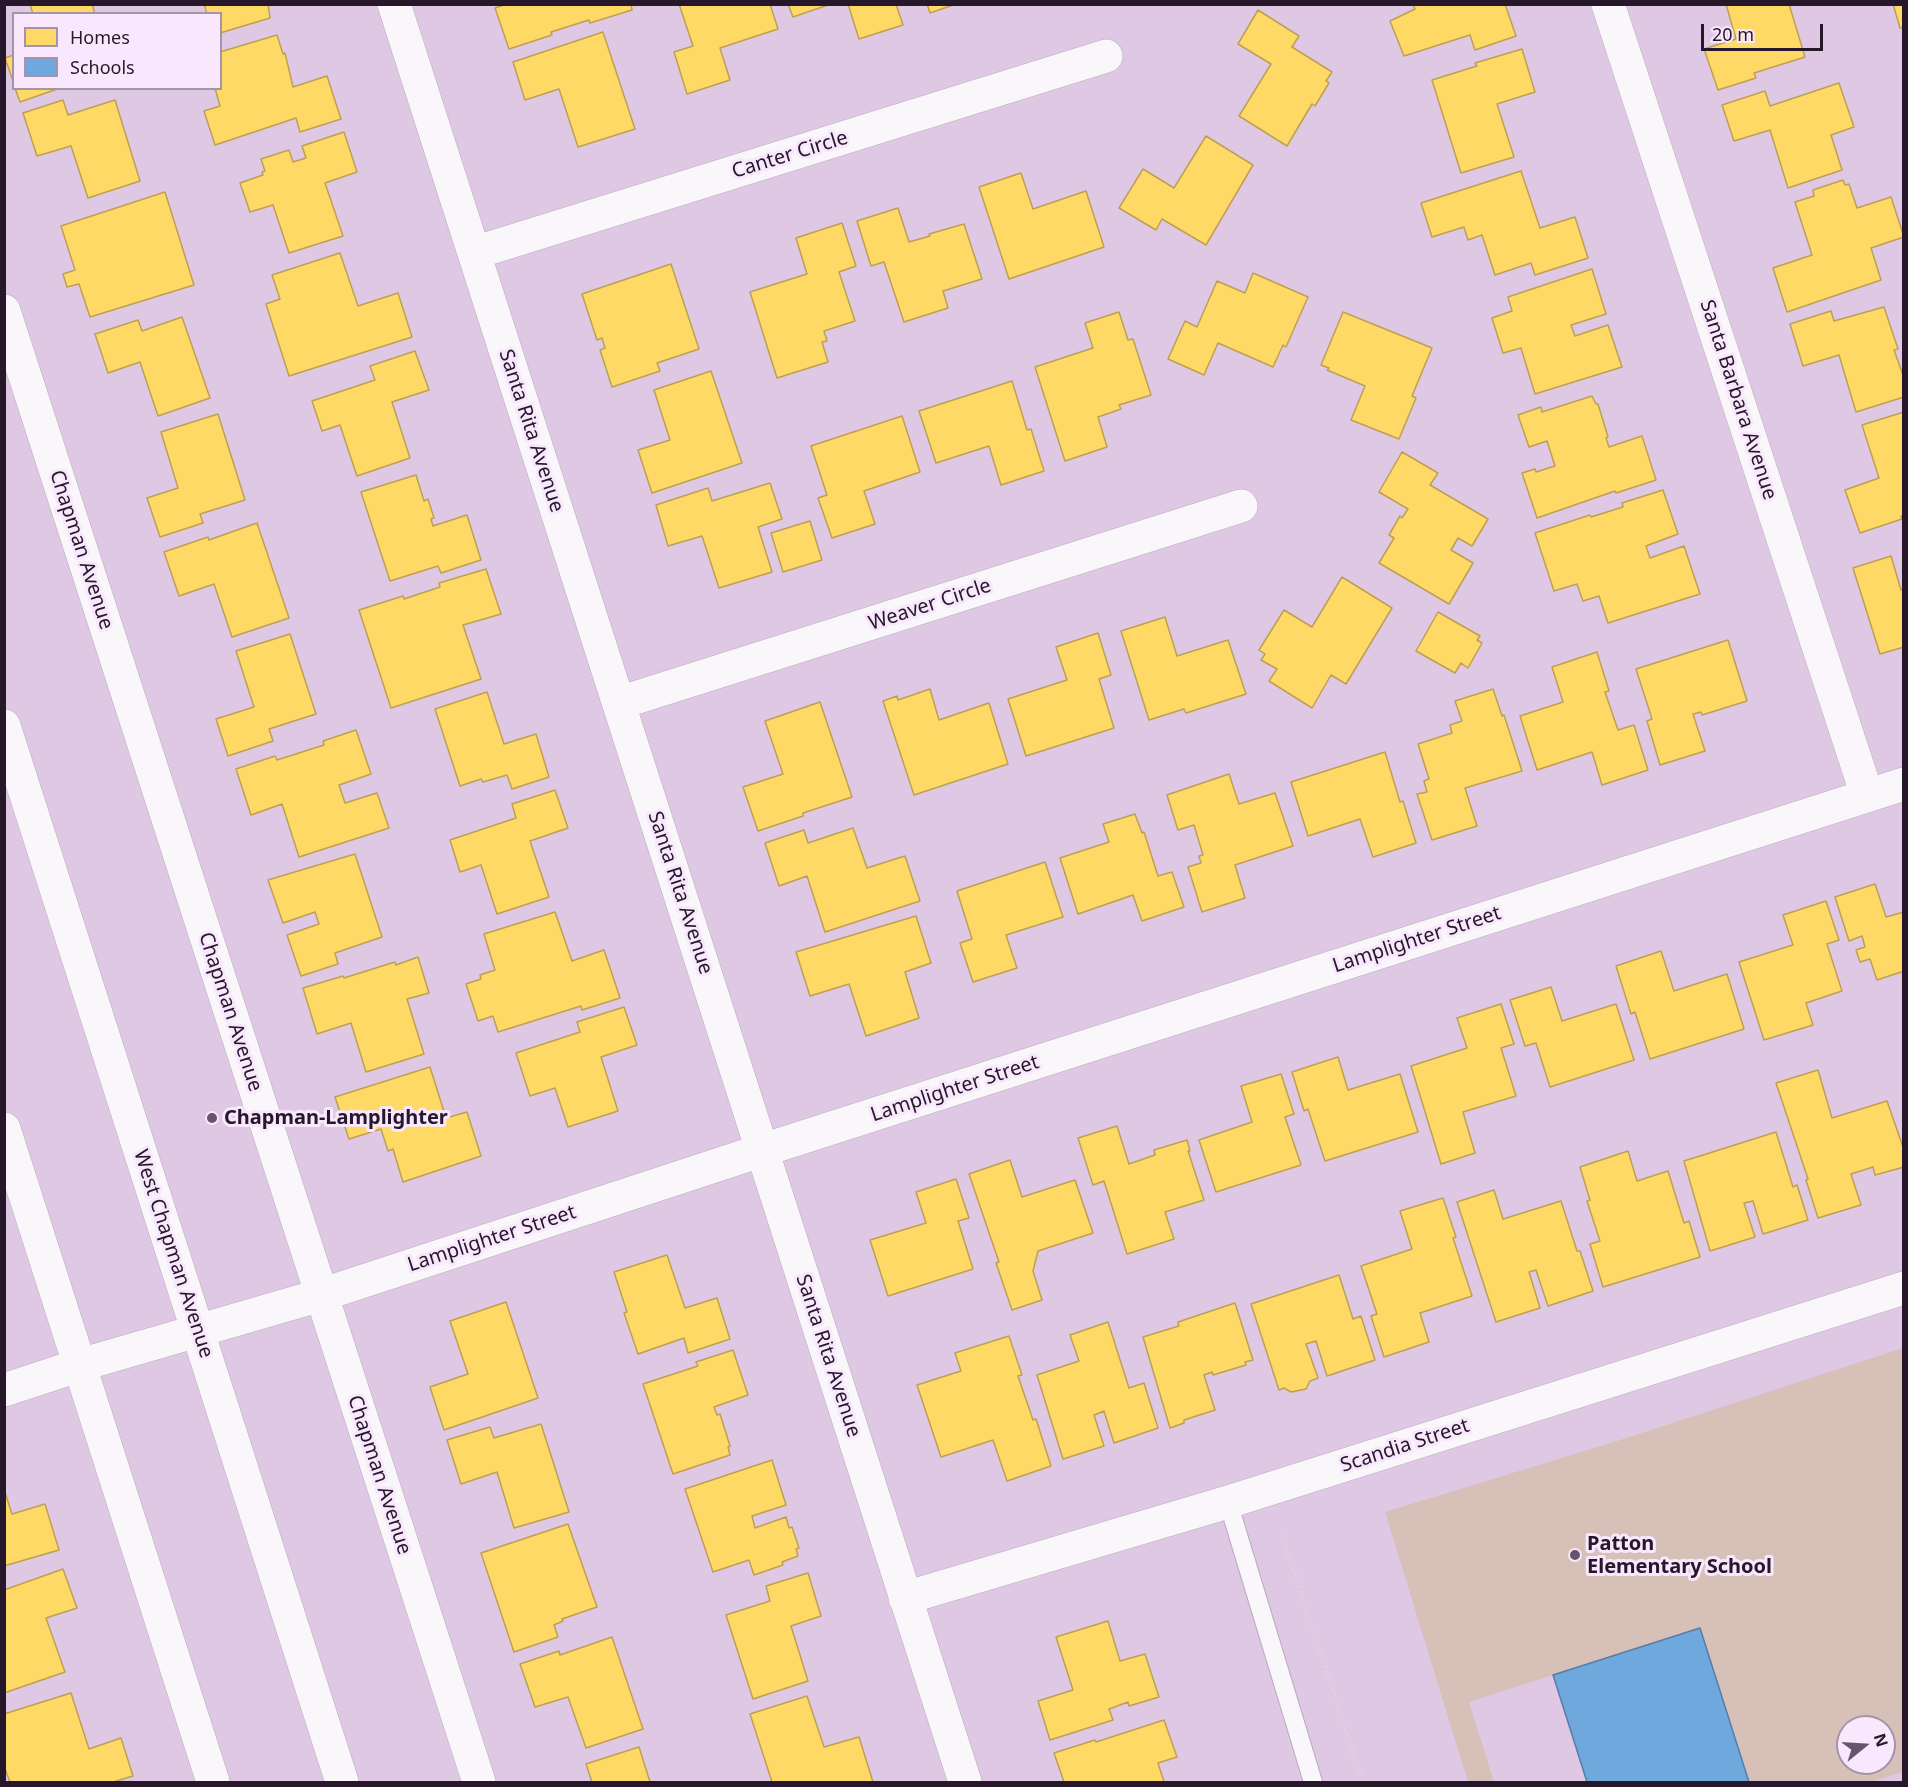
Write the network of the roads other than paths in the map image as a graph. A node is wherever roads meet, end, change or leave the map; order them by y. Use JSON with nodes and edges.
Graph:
{"nodes":[{"id":1,"x":394,"y":4,"type":"edge"},
{"id":2,"x":1608,"y":4,"type":"edge"},
{"id":3,"x":1106,"y":56,"type":"dead end"},
{"id":4,"x":474,"y":253,"type":"junction"},
{"id":5,"x":4,"y":311,"type":"edge"},
{"id":6,"x":1241,"y":506,"type":"dead end"},
{"id":7,"x":619,"y":703,"type":"junction"},
{"id":8,"x":4,"y":726,"type":"edge"},
{"id":9,"x":1904,"y":784,"type":"edge"},
{"id":10,"x":1867,"y":795,"type":"junction"},
{"id":11,"x":4,"y":1129,"type":"edge"},
{"id":12,"x":763,"y":1150,"type":"junction"},
{"id":13,"x":1904,"y":1288,"type":"edge"},
{"id":14,"x":321,"y":1294,"type":"junction"},
{"id":15,"x":198,"y":1331,"type":"junction"},
{"id":16,"x":80,"y":1365,"type":"junction"},
{"id":17,"x":4,"y":1390,"type":"edge"},
{"id":18,"x":1228,"y":1502,"type":"junction"},
{"id":19,"x":905,"y":1598,"type":"junction"},
{"id":20,"x":213,"y":1782,"type":"edge"},
{"id":21,"x":342,"y":1782,"type":"edge"},
{"id":22,"x":478,"y":1782,"type":"edge"},
{"id":23,"x":964,"y":1782,"type":"edge"},
{"id":24,"x":1313,"y":1782,"type":"edge"}],
"edges":[{"from":1,"to":4,"type":"street","name":"Santa Rita Avenue"},
{"from":2,"to":10,"type":"street","name":"Santa Barbara Avenue"},
{"from":3,"to":4,"type":"street","name":"Canter Circle"},
{"from":4,"to":7,"type":"street","name":"Santa Rita Avenue"},
{"from":5,"to":14,"type":"street","name":"Chapman Avenue"},
{"from":6,"to":7,"type":"street","name":"Weaver Circle"},
{"from":7,"to":12,"type":"street","name":"Santa Rita Avenue"},
{"from":8,"to":15,"type":"street","name":"West Chapman Avenue"},
{"from":9,"to":10,"type":"street","name":"Lamplighter Street"},
{"from":10,"to":12,"type":"street","name":"Lamplighter Street"},
{"from":11,"to":16,"type":"street"},
{"from":12,"to":14,"type":"street","name":"Lamplighter Street"},
{"from":12,"to":19,"type":"street","name":"Santa Rita Avenue"},
{"from":13,"to":18,"type":"street","name":"Scandia Street"},
{"from":14,"to":15,"type":"street","name":"Lamplighter Street"},
{"from":14,"to":22,"type":"street","name":"Chapman Avenue"},
{"from":15,"to":16,"type":"street","name":"Lamplighter Street"},
{"from":15,"to":21,"type":"street","name":"West Chapman Avenue"},
{"from":16,"to":17,"type":"street","name":"Lamplighter Street"},
{"from":16,"to":20,"type":"street"},
{"from":18,"to":19,"type":"street","name":"Scandia Street"},
{"from":18,"to":24,"type":"lane"},
{"from":19,"to":23,"type":"street","name":"Santa Rita Avenue"}]}
